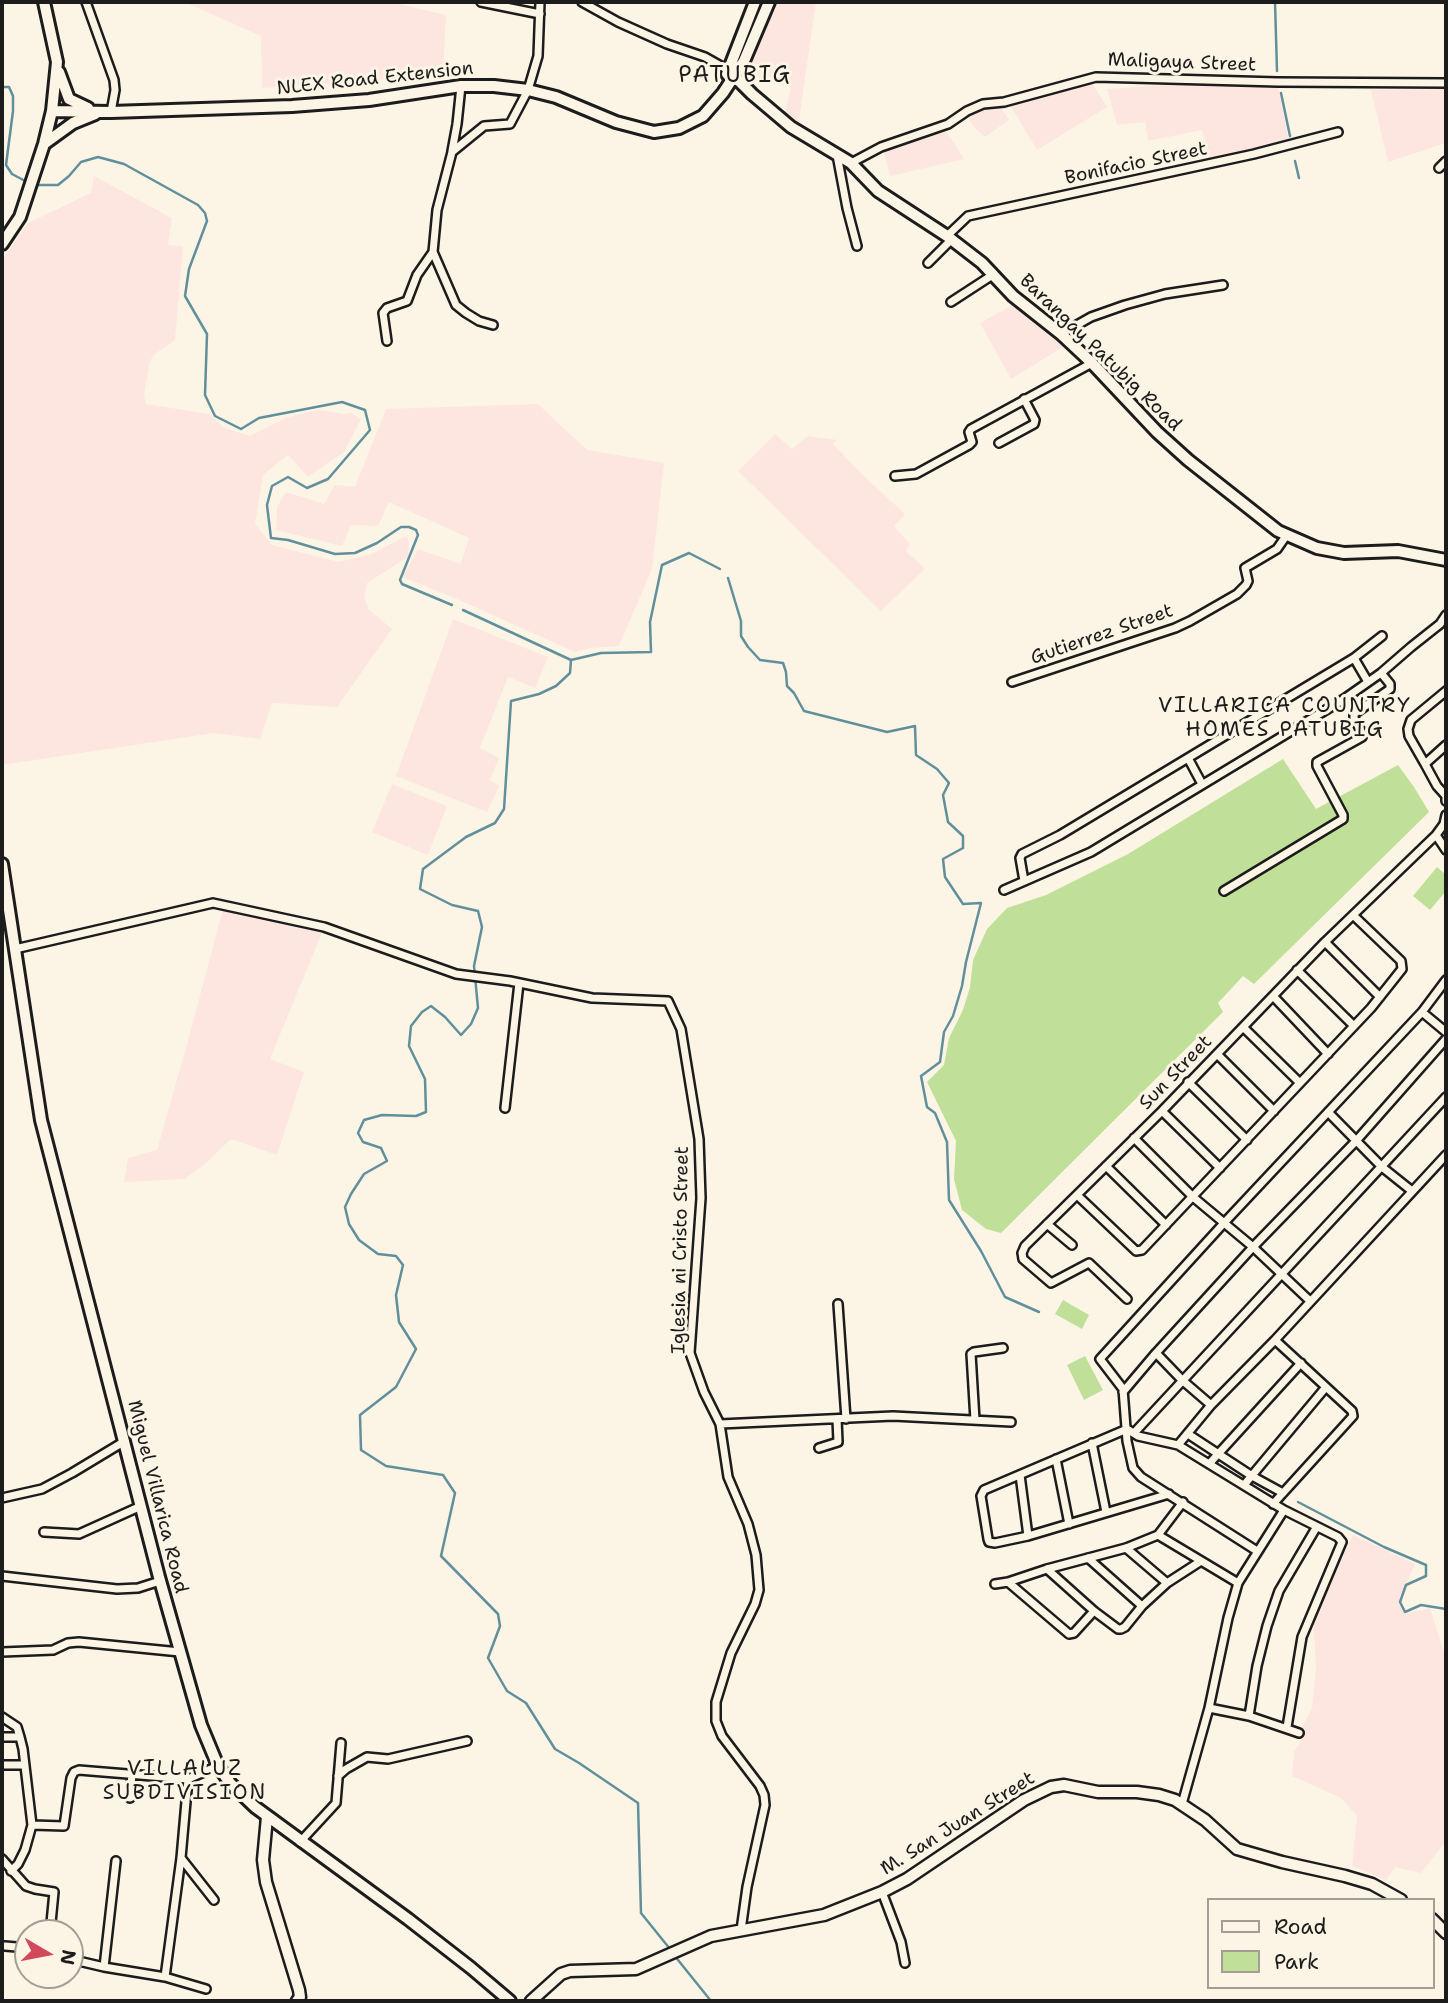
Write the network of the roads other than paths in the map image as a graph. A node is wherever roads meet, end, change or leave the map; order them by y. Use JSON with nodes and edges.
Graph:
{"nodes":[{"id":1,"x":44,"y":2,"type":"edge"},
{"id":2,"x":86,"y":2,"type":"edge"},
{"id":3,"x":481,"y":2,"type":"edge"},
{"id":4,"x":540,"y":2,"type":"edge"},
{"id":5,"x":582,"y":2,"type":"edge"},
{"id":6,"x":755,"y":2,"type":"edge"},
{"id":7,"x":769,"y":2,"type":"edge"},
{"id":8,"x":540,"y":14,"type":"junction"},
{"id":9,"x":57,"y":62,"type":"junction"},
{"id":10,"x":732,"y":73,"type":"junction"},
{"id":11,"x":1446,"y":83,"type":"edge"},
{"id":12,"x":461,"y":86,"type":"junction"},
{"id":13,"x":528,"y":90,"type":"junction"},
{"id":14,"x":52,"y":111,"type":"junction"},
{"id":15,"x":106,"y":112,"type":"junction"},
{"id":16,"x":1338,"y":132,"type":"dead end"},
{"id":17,"x":44,"y":144,"type":"junction"},
{"id":18,"x":452,"y":152,"type":"junction"},
{"id":19,"x":837,"y":155,"type":"junction"},
{"id":20,"x":1446,"y":161,"type":"edge"},
{"id":21,"x":851,"y":163,"type":"junction"},
{"id":22,"x":1439,"y":168,"type":"dead end"},
{"id":23,"x":949,"y":238,"type":"junction"},
{"id":24,"x":3,"y":240,"type":"edge"},
{"id":25,"x":857,"y":246,"type":"dead end"},
{"id":26,"x":433,"y":252,"type":"junction"},
{"id":27,"x":928,"y":263,"type":"dead end"},
{"id":28,"x":994,"y":274,"type":"junction"},
{"id":29,"x":1223,"y":285,"type":"dead end"},
{"id":30,"x":951,"y":302,"type":"dead end"},
{"id":31,"x":493,"y":325,"type":"dead end"},
{"id":32,"x":1061,"y":334,"type":"junction"},
{"id":33,"x":387,"y":341,"type":"dead end"},
{"id":34,"x":1092,"y":363,"type":"junction"},
{"id":35,"x":1024,"y":399,"type":"junction"},
{"id":36,"x":999,"y":443,"type":"dead end"},
{"id":37,"x":895,"y":476,"type":"dead end"},
{"id":38,"x":1286,"y":536,"type":"junction"},
{"id":39,"x":1446,"y":560,"type":"edge"},
{"id":40,"x":1446,"y":615,"type":"edge"},
{"id":41,"x":1382,"y":636,"type":"dead end"},
{"id":42,"x":1354,"y":658,"type":"junction"},
{"id":43,"x":1381,"y":673,"type":"junction"},
{"id":44,"x":1012,"y":682,"type":"dead end"},
{"id":45,"x":1368,"y":682,"type":"junction"},
{"id":46,"x":1446,"y":691,"type":"edge"},
{"id":47,"x":1446,"y":745,"type":"edge"},
{"id":48,"x":1188,"y":758,"type":"junction"},
{"id":49,"x":1425,"y":764,"type":"junction"},
{"id":50,"x":1202,"y":785,"type":"junction"},
{"id":51,"x":1446,"y":796,"type":"edge"},
{"id":52,"x":1446,"y":801,"type":"edge"},
{"id":53,"x":1446,"y":816,"type":"edge"},
{"id":54,"x":1436,"y":835,"type":"junction"},
{"id":55,"x":1446,"y":850,"type":"edge"},
{"id":56,"x":2,"y":864,"type":"edge"},
{"id":57,"x":1024,"y":881,"type":"junction"},
{"id":58,"x":1003,"y":890,"type":"dead end"},
{"id":59,"x":1224,"y":891,"type":"dead end"},
{"id":60,"x":1353,"y":915,"type":"junction"},
{"id":61,"x":1325,"y":942,"type":"junction"},
{"id":62,"x":15,"y":949,"type":"junction"},
{"id":63,"x":1297,"y":971,"type":"junction"},
{"id":64,"x":1446,"y":981,"type":"edge"},
{"id":65,"x":519,"y":983,"type":"junction"},
{"id":66,"x":1273,"y":996,"type":"junction"},
{"id":67,"x":1380,"y":997,"type":"junction"},
{"id":68,"x":1422,"y":1012,"type":"junction"},
{"id":69,"x":1354,"y":1026,"type":"junction"},
{"id":70,"x":1243,"y":1027,"type":"junction"},
{"id":71,"x":1446,"y":1032,"type":"edge"},
{"id":72,"x":1446,"y":1040,"type":"edge"},
{"id":73,"x":1217,"y":1054,"type":"junction"},
{"id":74,"x":1328,"y":1054,"type":"junction"},
{"id":75,"x":1188,"y":1082,"type":"junction"},
{"id":76,"x":1300,"y":1083,"type":"junction"},
{"id":77,"x":1446,"y":1097,"type":"edge"},
{"id":78,"x":505,"y":1108,"type":"dead end"},
{"id":79,"x":1162,"y":1111,"type":"junction"},
{"id":80,"x":1274,"y":1111,"type":"junction"},
{"id":81,"x":1328,"y":1112,"type":"junction"},
{"id":82,"x":1134,"y":1138,"type":"junction"},
{"id":83,"x":1247,"y":1139,"type":"junction"},
{"id":84,"x":1356,"y":1141,"type":"junction"},
{"id":85,"x":1446,"y":1155,"type":"edge"},
{"id":86,"x":1106,"y":1166,"type":"junction"},
{"id":87,"x":1381,"y":1167,"type":"junction"},
{"id":88,"x":1220,"y":1168,"type":"junction"},
{"id":89,"x":1412,"y":1191,"type":"junction"},
{"id":90,"x":1077,"y":1195,"type":"junction"},
{"id":91,"x":1193,"y":1196,"type":"junction"},
{"id":92,"x":1224,"y":1223,"type":"junction"},
{"id":93,"x":1047,"y":1224,"type":"junction"},
{"id":94,"x":1166,"y":1225,"type":"junction"},
{"id":95,"x":1072,"y":1245,"type":"dead end"},
{"id":96,"x":1253,"y":1247,"type":"junction"},
{"id":97,"x":1281,"y":1273,"type":"junction"},
{"id":98,"x":1127,"y":1298,"type":"dead end"},
{"id":99,"x":1310,"y":1301,"type":"junction"},
{"id":100,"x":838,"y":1304,"type":"dead end"},
{"id":101,"x":1275,"y":1340,"type":"junction"},
{"id":102,"x":1003,"y":1348,"type":"dead end"},
{"id":103,"x":1156,"y":1353,"type":"junction"},
{"id":104,"x":1301,"y":1363,"type":"junction"},
{"id":105,"x":1182,"y":1380,"type":"junction"},
{"id":106,"x":1326,"y":1387,"type":"junction"},
{"id":107,"x":1124,"y":1392,"type":"junction"},
{"id":108,"x":1211,"y":1405,"type":"junction"},
{"id":109,"x":842,"y":1419,"type":"junction"},
{"id":110,"x":975,"y":1420,"type":"junction"},
{"id":111,"x":1011,"y":1422,"type":"dead end"},
{"id":112,"x":719,"y":1424,"type":"junction"},
{"id":113,"x":1130,"y":1431,"type":"junction"},
{"id":114,"x":1188,"y":1434,"type":"junction"},
{"id":115,"x":125,"y":1441,"type":"junction"},
{"id":116,"x":1092,"y":1443,"type":"junction"},
{"id":117,"x":1178,"y":1445,"type":"junction"},
{"id":118,"x":819,"y":1448,"type":"dead end"},
{"id":119,"x":1216,"y":1454,"type":"junction"},
{"id":120,"x":1056,"y":1459,"type":"junction"},
{"id":121,"x":1209,"y":1464,"type":"junction"},
{"id":122,"x":1020,"y":1475,"type":"junction"},
{"id":123,"x":1252,"y":1476,"type":"junction"},
{"id":124,"x":1244,"y":1485,"type":"junction"},
{"id":125,"x":1283,"y":1493,"type":"junction"},
{"id":126,"x":1169,"y":1494,"type":"junction"},
{"id":127,"x":2,"y":1498,"type":"edge"},
{"id":128,"x":1183,"y":1502,"type":"junction"},
{"id":129,"x":1273,"y":1504,"type":"junction"},
{"id":130,"x":141,"y":1506,"type":"junction"},
{"id":131,"x":1284,"y":1510,"type":"junction"},
{"id":132,"x":1106,"y":1512,"type":"junction"},
{"id":133,"x":1069,"y":1524,"type":"junction"},
{"id":134,"x":1317,"y":1528,"type":"junction"},
{"id":135,"x":44,"y":1532,"type":"dead end"},
{"id":136,"x":1158,"y":1535,"type":"junction"},
{"id":137,"x":1028,"y":1536,"type":"junction"},
{"id":138,"x":1126,"y":1548,"type":"junction"},
{"id":139,"x":1257,"y":1551,"type":"junction"},
{"id":140,"x":1088,"y":1558,"type":"junction"},
{"id":141,"x":1201,"y":1561,"type":"junction"},
{"id":142,"x":1047,"y":1569,"type":"junction"},
{"id":143,"x":2,"y":1576,"type":"edge"},
{"id":144,"x":160,"y":1581,"type":"junction"},
{"id":145,"x":1008,"y":1582,"type":"junction"},
{"id":146,"x":1167,"y":1583,"type":"junction"},
{"id":147,"x":1238,"y":1583,"type":"junction"},
{"id":148,"x":995,"y":1584,"type":"dead end"},
{"id":149,"x":1142,"y":1606,"type":"junction"},
{"id":150,"x":1094,"y":1611,"type":"junction"},
{"id":151,"x":2,"y":1652,"type":"edge"},
{"id":152,"x":180,"y":1652,"type":"junction"},
{"id":153,"x":1209,"y":1708,"type":"junction"},
{"id":154,"x":1249,"y":1716,"type":"junction"},
{"id":155,"x":2,"y":1717,"type":"edge"},
{"id":156,"x":1287,"y":1727,"type":"junction"},
{"id":157,"x":1299,"y":1733,"type":"dead end"},
{"id":158,"x":2,"y":1737,"type":"edge"},
{"id":159,"x":20,"y":1737,"type":"junction"},
{"id":160,"x":467,"y":1741,"type":"dead end"},
{"id":161,"x":341,"y":1743,"type":"dead end"},
{"id":162,"x":2,"y":1765,"type":"edge"},
{"id":163,"x":25,"y":1765,"type":"junction"},
{"id":164,"x":218,"y":1766,"type":"junction"},
{"id":165,"x":132,"y":1773,"type":"junction"},
{"id":166,"x":338,"y":1776,"type":"junction"},
{"id":167,"x":188,"y":1779,"type":"junction"},
{"id":168,"x":130,"y":1798,"type":"dead end"},
{"id":169,"x":1182,"y":1804,"type":"junction"},
{"id":170,"x":267,"y":1817,"type":"junction"},
{"id":171,"x":32,"y":1825,"type":"junction"},
{"id":172,"x":300,"y":1842,"type":"junction"},
{"id":173,"x":181,"y":1858,"type":"junction"},
{"id":174,"x":2,"y":1859,"type":"edge"},
{"id":175,"x":117,"y":1861,"type":"dead end"},
{"id":176,"x":11,"y":1871,"type":"junction"},
{"id":177,"x":882,"y":1892,"type":"junction"},
{"id":178,"x":1397,"y":1898,"type":"edge"},
{"id":179,"x":214,"y":1900,"type":"dead end"},
{"id":180,"x":51,"y":1919,"type":"edge"},
{"id":181,"x":741,"y":1930,"type":"junction"},
{"id":182,"x":5,"y":1946,"type":"dead end"},
{"id":183,"x":14,"y":1947,"type":"edge"},
{"id":184,"x":84,"y":1962,"type":"edge"},
{"id":185,"x":905,"y":1963,"type":"dead end"},
{"id":186,"x":104,"y":1967,"type":"junction"},
{"id":187,"x":165,"y":1977,"type":"junction"},
{"id":188,"x":206,"y":1989,"type":"dead end"},
{"id":189,"x":298,"y":2001,"type":"edge"},
{"id":190,"x":510,"y":2001,"type":"edge"},
{"id":191,"x":531,"y":2001,"type":"edge"}],
"edges":[{"from":1,"to":9,"type":"main road"},
{"from":2,"to":15,"type":"street"},
{"from":3,"to":8,"type":"street"},
{"from":4,"to":8,"type":"street"},
{"from":5,"to":10,"type":"street"},
{"from":6,"to":10,"type":"main road"},
{"from":7,"to":10,"type":"main road"},
{"from":8,"to":13,"type":"street"},
{"from":9,"to":14,"type":"main road"},
{"from":9,"to":15,"type":"main road"},
{"from":10,"to":13,"type":"main road","name":"NLEX Road Extension"},
{"from":10,"to":19,"type":"main road","name":"Barangay Patubig Road"},
{"from":11,"to":21,"type":"street","name":"Maligaya Street"},
{"from":12,"to":13,"type":"main road","name":"NLEX Road Extension"},
{"from":12,"to":15,"type":"main road","name":"NLEX Road Extension"},
{"from":12,"to":18,"type":"street"},
{"from":13,"to":18,"type":"street"},
{"from":14,"to":15,"type":"main road","name":"NLEX Road Extension"},
{"from":14,"to":17,"type":"main road"},
{"from":15,"to":17,"type":"main road"},
{"from":16,"to":23,"type":"street","name":"Bonifacio Street"},
{"from":17,"to":24,"type":"main road"},
{"from":18,"to":26,"type":"street"},
{"from":19,"to":21,"type":"main road","name":"Barangay Patubig Road"},
{"from":19,"to":25,"type":"street"},
{"from":20,"to":22,"type":"street"},
{"from":21,"to":23,"type":"main road","name":"Barangay Patubig Road"},
{"from":23,"to":27,"type":"street","name":"Bonifacio Street"},
{"from":23,"to":28,"type":"main road","name":"Barangay Patubig Road"},
{"from":26,"to":31,"type":"street"},
{"from":26,"to":33,"type":"street"},
{"from":28,"to":30,"type":"street"},
{"from":28,"to":32,"type":"main road","name":"Barangay Patubig Road"},
{"from":29,"to":32,"type":"street"},
{"from":32,"to":34,"type":"main road","name":"Barangay Patubig Road"},
{"from":34,"to":35,"type":"street"},
{"from":34,"to":38,"type":"main road","name":"Barangay Patubig Road"},
{"from":35,"to":36,"type":"street"},
{"from":35,"to":37,"type":"street"},
{"from":38,"to":39,"type":"main road","name":"Barangay Patubig Road"},
{"from":38,"to":44,"type":"street","name":"Gutierrez Street"},
{"from":40,"to":43,"type":"street"},
{"from":41,"to":42,"type":"street"},
{"from":42,"to":45,"type":"street"},
{"from":42,"to":48,"type":"street"},
{"from":43,"to":45,"type":"street"},
{"from":43,"to":59,"type":"street"},
{"from":45,"to":50,"type":"street"},
{"from":46,"to":49,"type":"street"},
{"from":47,"to":49,"type":"street"},
{"from":48,"to":50,"type":"street"},
{"from":48,"to":57,"type":"street"},
{"from":49,"to":51,"type":"street"},
{"from":50,"to":57,"type":"street"},
{"from":51,"to":52,"type":"street"},
{"from":53,"to":54,"type":"street","name":"Sun Street"},
{"from":54,"to":55,"type":"street"},
{"from":54,"to":60,"type":"street","name":"Sun Street"},
{"from":56,"to":62,"type":"main road","name":"Miguel Villarica Road"},
{"from":57,"to":58,"type":"street"},
{"from":60,"to":61,"type":"street","name":"Sun Street"},
{"from":60,"to":67,"type":"street"},
{"from":61,"to":63,"type":"street","name":"Sun Street"},
{"from":61,"to":67,"type":"street"},
{"from":62,"to":65,"type":"street","name":"Iglesia ni Cristo Street"},
{"from":62,"to":115,"type":"main road","name":"Miguel Villarica Road"},
{"from":63,"to":66,"type":"street","name":"Sun Street"},
{"from":63,"to":69,"type":"street"},
{"from":64,"to":68,"type":"street"},
{"from":65,"to":78,"type":"street"},
{"from":65,"to":112,"type":"street","name":"Iglesia ni Cristo Street"},
{"from":66,"to":70,"type":"street","name":"Sun Street"},
{"from":66,"to":74,"type":"street"},
{"from":67,"to":69,"type":"street"},
{"from":68,"to":71,"type":"street"},
{"from":68,"to":81,"type":"street"},
{"from":69,"to":74,"type":"street"},
{"from":70,"to":73,"type":"street","name":"Sun Street"},
{"from":70,"to":76,"type":"street"},
{"from":72,"to":84,"type":"street"},
{"from":73,"to":75,"type":"street","name":"Sun Street"},
{"from":73,"to":80,"type":"street"},
{"from":74,"to":76,"type":"street"},
{"from":75,"to":79,"type":"street","name":"Sun Street"},
{"from":75,"to":83,"type":"street"},
{"from":76,"to":80,"type":"street"},
{"from":77,"to":87,"type":"street"},
{"from":79,"to":82,"type":"street","name":"Sun Street"},
{"from":79,"to":88,"type":"street"},
{"from":80,"to":83,"type":"street"},
{"from":81,"to":84,"type":"street"},
{"from":81,"to":92,"type":"street"},
{"from":82,"to":86,"type":"street","name":"Sun Street"},
{"from":82,"to":91,"type":"street"},
{"from":83,"to":88,"type":"street"},
{"from":84,"to":87,"type":"street"},
{"from":84,"to":96,"type":"street"},
{"from":85,"to":89,"type":"street"},
{"from":86,"to":90,"type":"street","name":"Sun Street"},
{"from":86,"to":94,"type":"street"},
{"from":87,"to":89,"type":"street"},
{"from":87,"to":97,"type":"street"},
{"from":88,"to":91,"type":"street"},
{"from":89,"to":99,"type":"street"},
{"from":90,"to":93,"type":"street","name":"Sun Street"},
{"from":90,"to":94,"type":"street"},
{"from":91,"to":92,"type":"street"},
{"from":91,"to":94,"type":"street"},
{"from":92,"to":96,"type":"street"},
{"from":92,"to":107,"type":"street"},
{"from":93,"to":95,"type":"street"},
{"from":93,"to":98,"type":"street","name":"Sun Street"},
{"from":96,"to":97,"type":"street"},
{"from":96,"to":103,"type":"street"},
{"from":97,"to":99,"type":"street"},
{"from":97,"to":105,"type":"street"},
{"from":99,"to":101,"type":"street"},
{"from":100,"to":109,"type":"street"},
{"from":101,"to":104,"type":"street"},
{"from":101,"to":108,"type":"street"},
{"from":102,"to":110,"type":"street"},
{"from":103,"to":105,"type":"street"},
{"from":103,"to":107,"type":"street"},
{"from":104,"to":106,"type":"street"},
{"from":104,"to":119,"type":"street"},
{"from":105,"to":108,"type":"street"},
{"from":105,"to":113,"type":"street"},
{"from":106,"to":123,"type":"street"},
{"from":106,"to":125,"type":"street"},
{"from":107,"to":113,"type":"street"},
{"from":108,"to":114,"type":"street"},
{"from":109,"to":110,"type":"street"},
{"from":109,"to":112,"type":"street"},
{"from":109,"to":118,"type":"street"},
{"from":110,"to":111,"type":"street"},
{"from":112,"to":181,"type":"street","name":"Iglesia ni Cristo Street"},
{"from":113,"to":116,"type":"street"},
{"from":113,"to":117,"type":"street"},
{"from":113,"to":126,"type":"street"},
{"from":114,"to":117,"type":"street"},
{"from":114,"to":119,"type":"street"},
{"from":115,"to":127,"type":"street"},
{"from":115,"to":130,"type":"main road","name":"Miguel Villarica Road"},
{"from":116,"to":120,"type":"street"},
{"from":116,"to":132,"type":"street"},
{"from":117,"to":121,"type":"street"},
{"from":119,"to":121,"type":"street"},
{"from":119,"to":123,"type":"street"},
{"from":120,"to":122,"type":"street"},
{"from":120,"to":133,"type":"street"},
{"from":121,"to":124,"type":"street"},
{"from":122,"to":137,"type":"street"},
{"from":122,"to":137,"type":"street"},
{"from":123,"to":124,"type":"street"},
{"from":123,"to":125,"type":"street"},
{"from":124,"to":129,"type":"street"},
{"from":125,"to":129,"type":"street"},
{"from":126,"to":128,"type":"street"},
{"from":126,"to":132,"type":"street"},
{"from":128,"to":136,"type":"street"},
{"from":128,"to":139,"type":"street"},
{"from":129,"to":131,"type":"street"},
{"from":130,"to":135,"type":"street"},
{"from":130,"to":144,"type":"main road","name":"Miguel Villarica Road"},
{"from":131,"to":134,"type":"street"},
{"from":131,"to":139,"type":"street"},
{"from":132,"to":133,"type":"street"},
{"from":133,"to":137,"type":"street"},
{"from":134,"to":154,"type":"street"},
{"from":134,"to":156,"type":"street"},
{"from":136,"to":138,"type":"street"},
{"from":136,"to":141,"type":"street"},
{"from":138,"to":140,"type":"street"},
{"from":138,"to":146,"type":"street"},
{"from":139,"to":147,"type":"street"},
{"from":140,"to":142,"type":"street"},
{"from":140,"to":149,"type":"street"},
{"from":141,"to":146,"type":"street"},
{"from":141,"to":147,"type":"street"},
{"from":142,"to":145,"type":"street"},
{"from":142,"to":150,"type":"street"},
{"from":143,"to":144,"type":"street"},
{"from":144,"to":152,"type":"main road","name":"Miguel Villarica Road"},
{"from":145,"to":148,"type":"street"},
{"from":145,"to":150,"type":"street"},
{"from":146,"to":149,"type":"street"},
{"from":147,"to":153,"type":"street"},
{"from":149,"to":150,"type":"street"},
{"from":151,"to":152,"type":"street"},
{"from":152,"to":164,"type":"main road","name":"Miguel Villarica Road"},
{"from":153,"to":154,"type":"street"},
{"from":153,"to":169,"type":"street"},
{"from":154,"to":156,"type":"street"},
{"from":155,"to":159,"type":"street"},
{"from":156,"to":157,"type":"street"},
{"from":158,"to":159,"type":"street"},
{"from":159,"to":163,"type":"street"},
{"from":160,"to":166,"type":"street"},
{"from":161,"to":166,"type":"street"},
{"from":162,"to":163,"type":"street"},
{"from":163,"to":171,"type":"street"},
{"from":164,"to":167,"type":"street"},
{"from":164,"to":170,"type":"main road","name":"Miguel Villarica Road"},
{"from":165,"to":167,"type":"street"},
{"from":165,"to":168,"type":"street"},
{"from":165,"to":171,"type":"street"},
{"from":166,"to":172,"type":"street"},
{"from":167,"to":173,"type":"street"},
{"from":169,"to":177,"type":"street","name":"M. San Juan Street"},
{"from":169,"to":178,"type":"street","name":"M. San Juan Street"},
{"from":170,"to":172,"type":"main road","name":"Miguel Villarica Road"},
{"from":170,"to":189,"type":"street"},
{"from":171,"to":176,"type":"street"},
{"from":172,"to":190,"type":"main road","name":"Miguel Villarica Road"},
{"from":173,"to":179,"type":"street"},
{"from":173,"to":187,"type":"street"},
{"from":174,"to":176,"type":"street"},
{"from":175,"to":186,"type":"street"},
{"from":176,"to":180,"type":"street"},
{"from":177,"to":181,"type":"street","name":"M. San Juan Street"},
{"from":177,"to":185,"type":"street"},
{"from":181,"to":191,"type":"street","name":"M. San Juan Street"},
{"from":182,"to":183,"type":"street"},
{"from":184,"to":186,"type":"street"},
{"from":186,"to":187,"type":"street"},
{"from":187,"to":188,"type":"street"}]}
